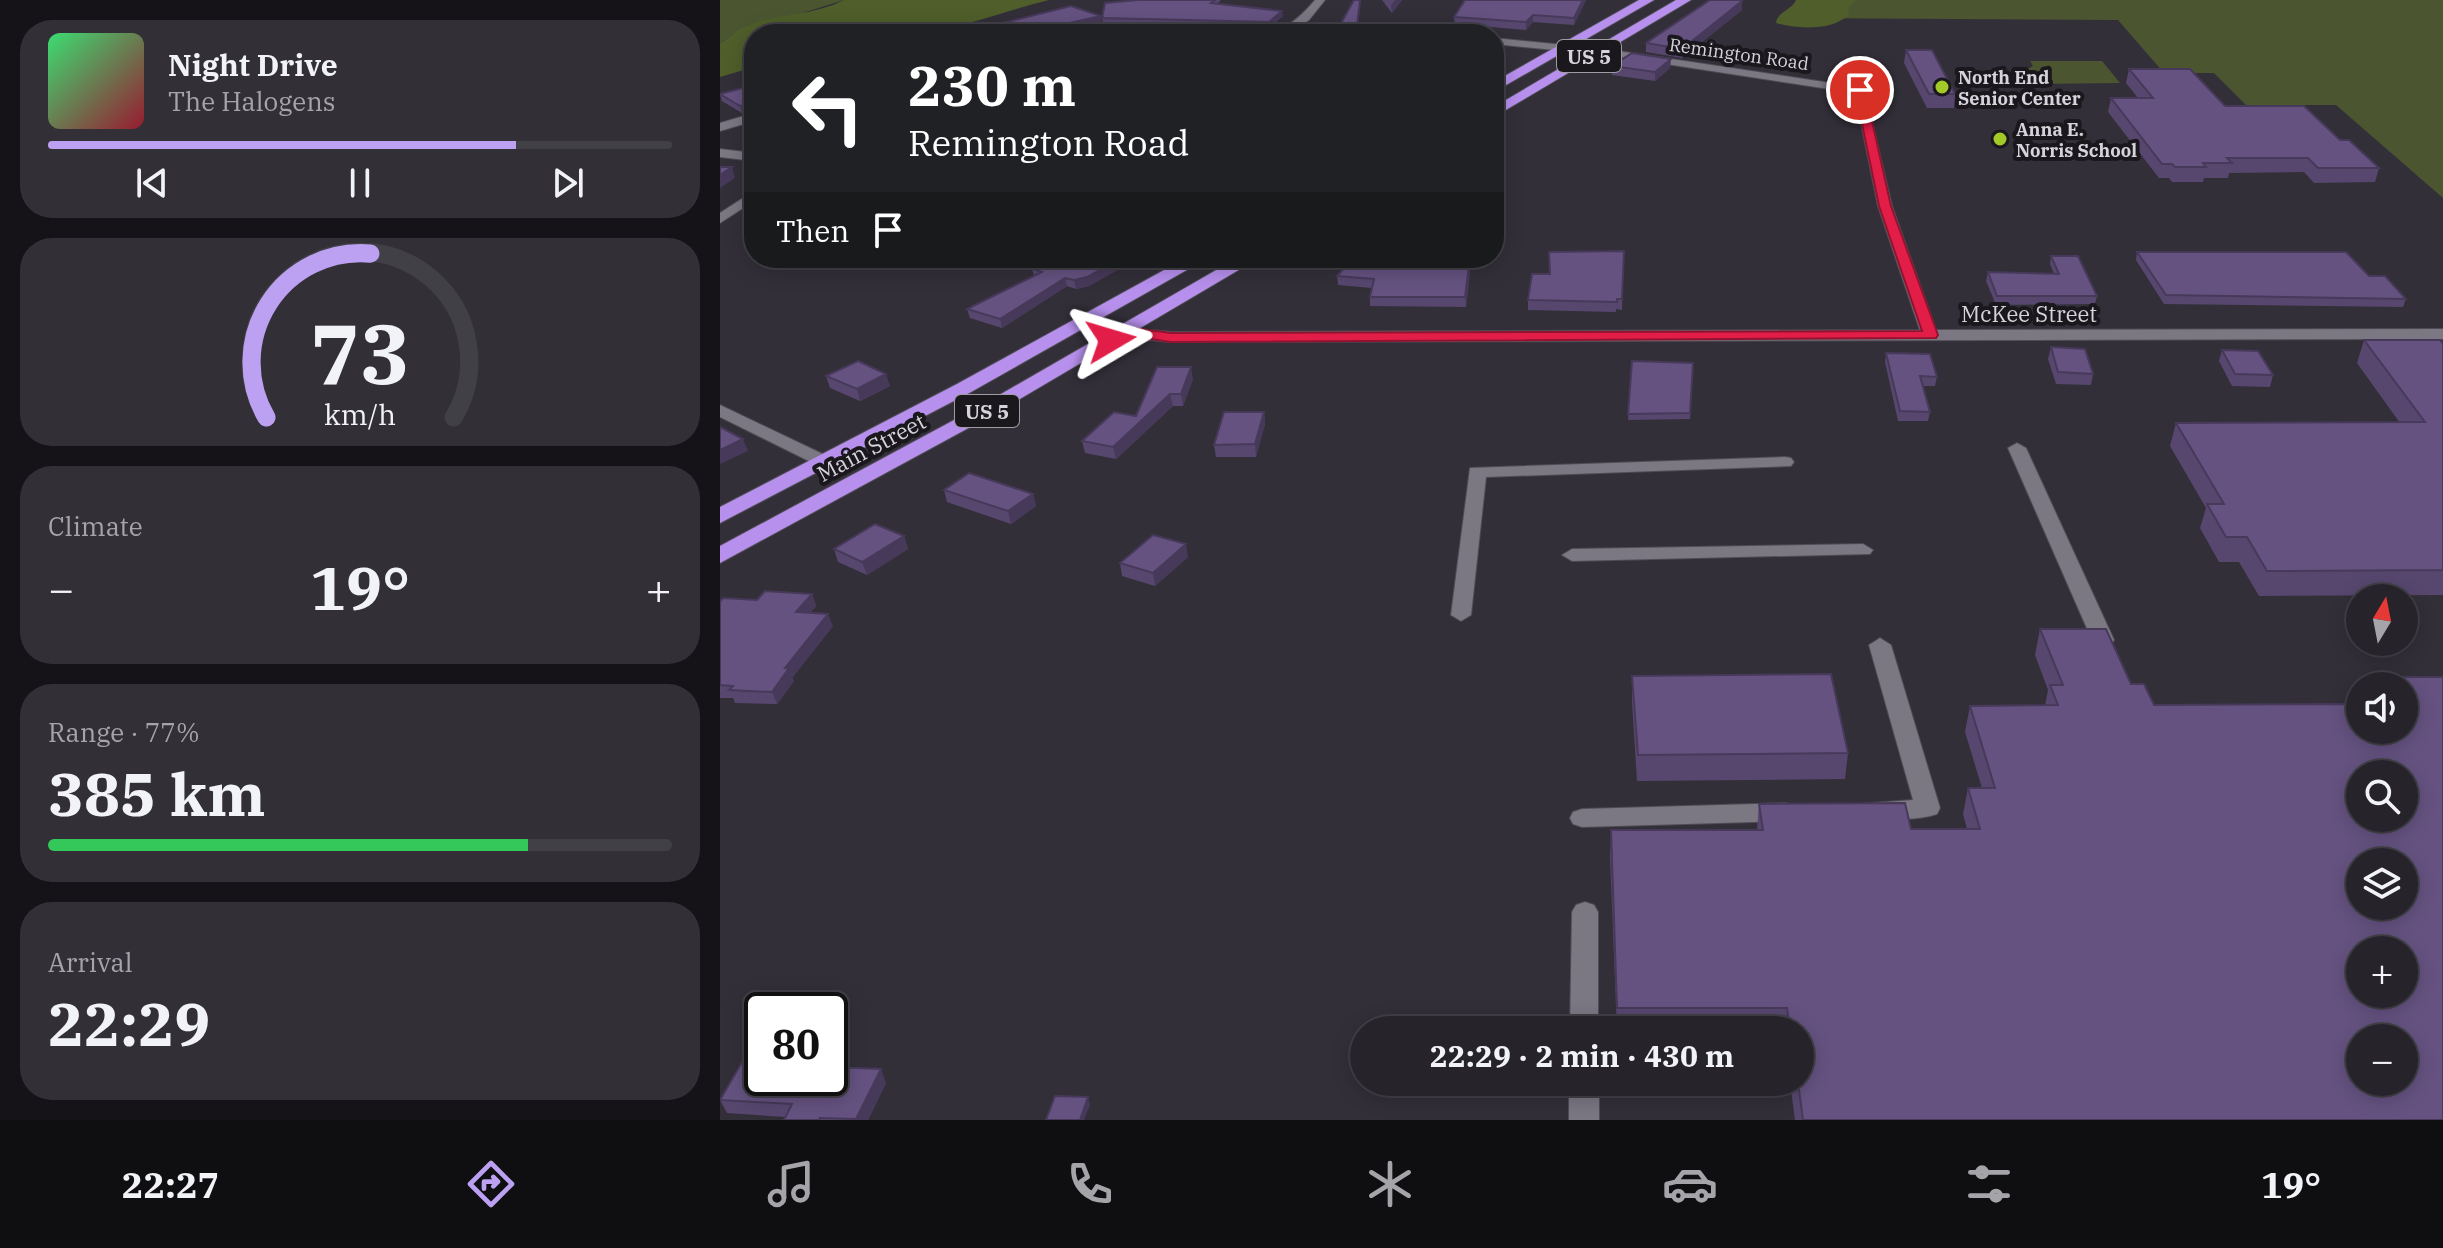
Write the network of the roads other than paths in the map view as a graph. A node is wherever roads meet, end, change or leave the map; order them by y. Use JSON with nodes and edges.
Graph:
{"nodes":[{"id":1,"x":1320,"y":0,"type":"edge"},
{"id":2,"x":1648,"y":0,"type":"edge"},
{"id":3,"x":1685,"y":0,"type":"edge"},
{"id":4,"x":1296,"y":24,"type":"edge"},
{"id":5,"x":1504,"y":42,"type":"edge"},
{"id":6,"x":1565,"y":48,"type":"junction"},
{"id":7,"x":1598,"y":51,"type":"junction"},
{"id":8,"x":1504,"y":82,"type":"edge"},
{"id":9,"x":1504,"y":107,"type":"edge"},
{"id":10,"x":744,"y":120,"type":"edge"},
{"id":11,"x":720,"y":127,"type":"edge"},
{"id":12,"x":720,"y":153,"type":"edge"},
{"id":13,"x":744,"y":156,"type":"edge"},
{"id":14,"x":744,"y":202,"type":"edge"},
{"id":15,"x":720,"y":219,"type":"edge"},
{"id":16,"x":1181,"y":268,"type":"edge"},
{"id":17,"x":1233,"y":268,"type":"edge"},
{"id":18,"x":1089,"y":320,"type":"junction"},
{"id":19,"x":1126,"y":331,"type":"junction"},
{"id":20,"x":2443,"y":334,"type":"edge"},
{"id":21,"x":1930,"y":335,"type":"junction"},
{"id":22,"x":720,"y":410,"type":"edge"},
{"id":23,"x":2017,"y":448,"type":"dead end"},
{"id":24,"x":825,"y":462,"type":"junction"},
{"id":25,"x":1785,"y":462,"type":"dead end"},
{"id":26,"x":720,"y":516,"type":"edge"},
{"id":27,"x":1863,"y":550,"type":"dead end"},
{"id":28,"x":1572,"y":555,"type":"dead end"},
{"id":29,"x":720,"y":556,"type":"edge"},
{"id":30,"x":1461,"y":615,"type":"dead end"},
{"id":31,"x":2103,"y":640,"type":"edge"},
{"id":32,"x":1880,"y":645,"type":"dead end"},
{"id":33,"x":1865,"y":810,"type":"edge"},
{"id":34,"x":1802,"y":812,"type":"edge"},
{"id":35,"x":1582,"y":818,"type":"dead end"},
{"id":36,"x":1585,"y":912,"type":"dead end"},
{"id":37,"x":1584,"y":1016,"type":"edge"},
{"id":38,"x":1584,"y":1096,"type":"edge"},
{"id":39,"x":1584,"y":1120,"type":"edge"}],
"edges":[{"from":1,"to":4,"type":"street"},
{"from":2,"to":6,"type":"highway","number":"US 5"},
{"from":3,"to":7,"type":"highway","number":"US 5"},
{"from":5,"to":6,"type":"street"},
{"from":6,"to":8,"type":"highway","number":"US 5"},
{"from":7,"to":9,"type":"highway","number":"US 5"},
{"from":7,"to":21,"type":"street","name":"Remington Road"},
{"from":10,"to":11,"type":"street"},
{"from":12,"to":13,"type":"street"},
{"from":14,"to":15,"type":"street"},
{"from":16,"to":18,"type":"highway","name":"Main Street","number":"US 5"},
{"from":17,"to":19,"type":"highway","name":"Main Street","number":"US 5"},
{"from":18,"to":19,"type":"street","name":"McKee Street"},
{"from":18,"to":24,"type":"highway","name":"Main Street","number":"US 5"},
{"from":19,"to":21,"type":"street","name":"McKee Street"},
{"from":19,"to":29,"type":"highway","name":"Main Street","number":"US 5"},
{"from":20,"to":21,"type":"street","name":"McKee Street"},
{"from":22,"to":24,"type":"street"},
{"from":23,"to":31,"type":"street"},
{"from":24,"to":26,"type":"highway","name":"Main Street","number":"US 5"},
{"from":25,"to":30,"type":"street"},
{"from":27,"to":28,"type":"street"},
{"from":32,"to":33,"type":"street"},
{"from":34,"to":35,"type":"street"},
{"from":36,"to":37,"type":"street"},
{"from":38,"to":39,"type":"street"}]}
